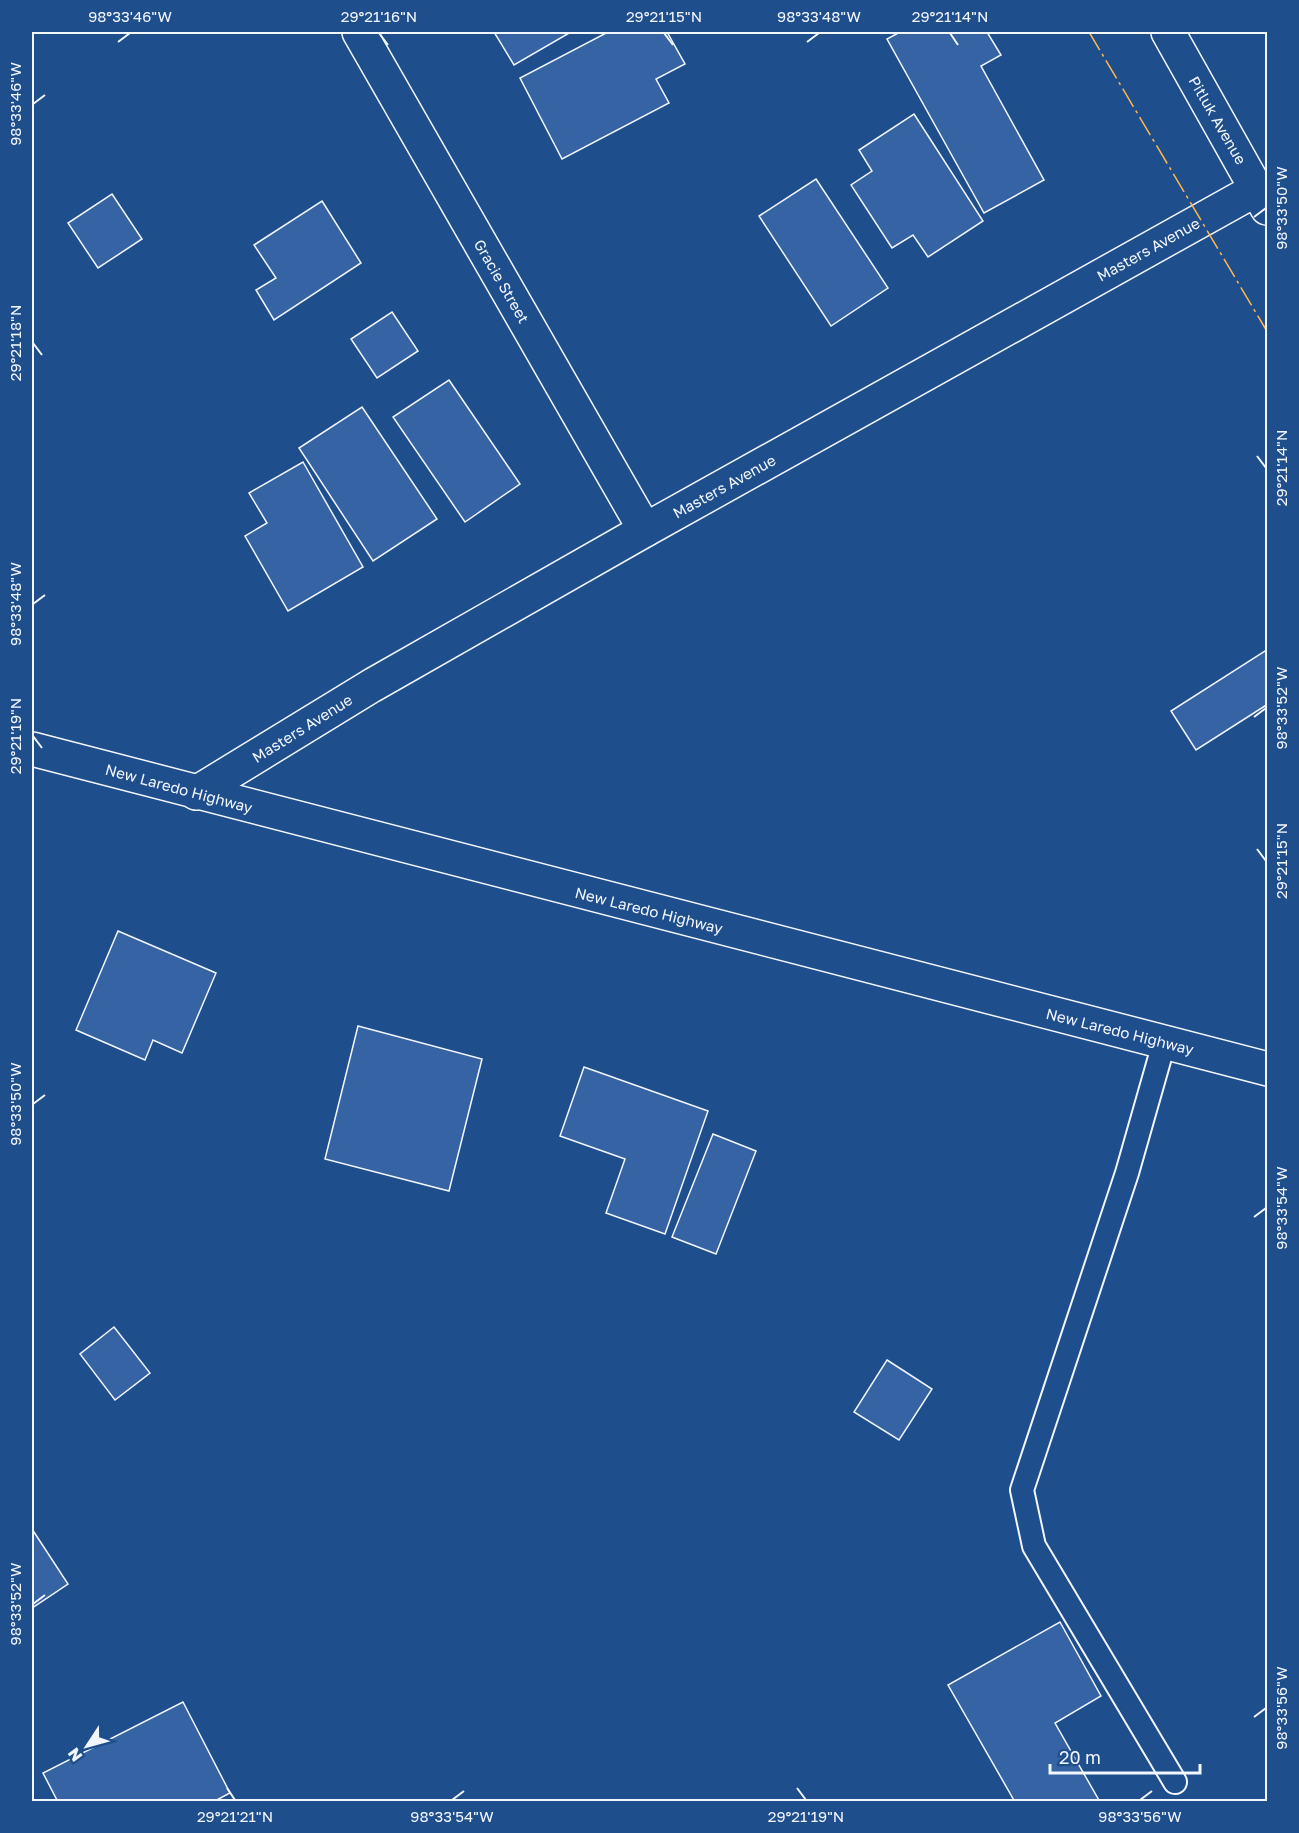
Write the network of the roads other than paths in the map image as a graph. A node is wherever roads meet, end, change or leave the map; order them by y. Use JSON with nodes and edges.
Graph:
{"nodes":[{"id":1,"x":359,"y":32,"type":"edge"},
{"id":2,"x":1167,"y":32,"type":"edge"},
{"id":3,"x":1264,"y":201,"type":"edge"},
{"id":4,"x":645,"y":530,"type":"junction"},
{"id":5,"x":32,"y":749,"type":"edge"},
{"id":6,"x":196,"y":793,"type":"junction"},
{"id":7,"x":1164,"y":1043,"type":"junction"},
{"id":8,"x":1268,"y":1070,"type":"edge"},
{"id":9,"x":1175,"y":1782,"type":"dead end"}],
"edges":[{"from":1,"to":4,"type":"street","name":"Gracie Street"},
{"from":2,"to":3,"type":"street","name":"Pitluk Avenue"},
{"from":3,"to":4,"type":"street","name":"Masters Avenue"},
{"from":4,"to":6,"type":"street","name":"Masters Avenue"},
{"from":5,"to":6,"type":"street","name":"New Laredo Highway"},
{"from":6,"to":7,"type":"street","name":"New Laredo Highway"},
{"from":7,"to":8,"type":"street","name":"New Laredo Highway"},
{"from":7,"to":9,"type":"lane"}]}
